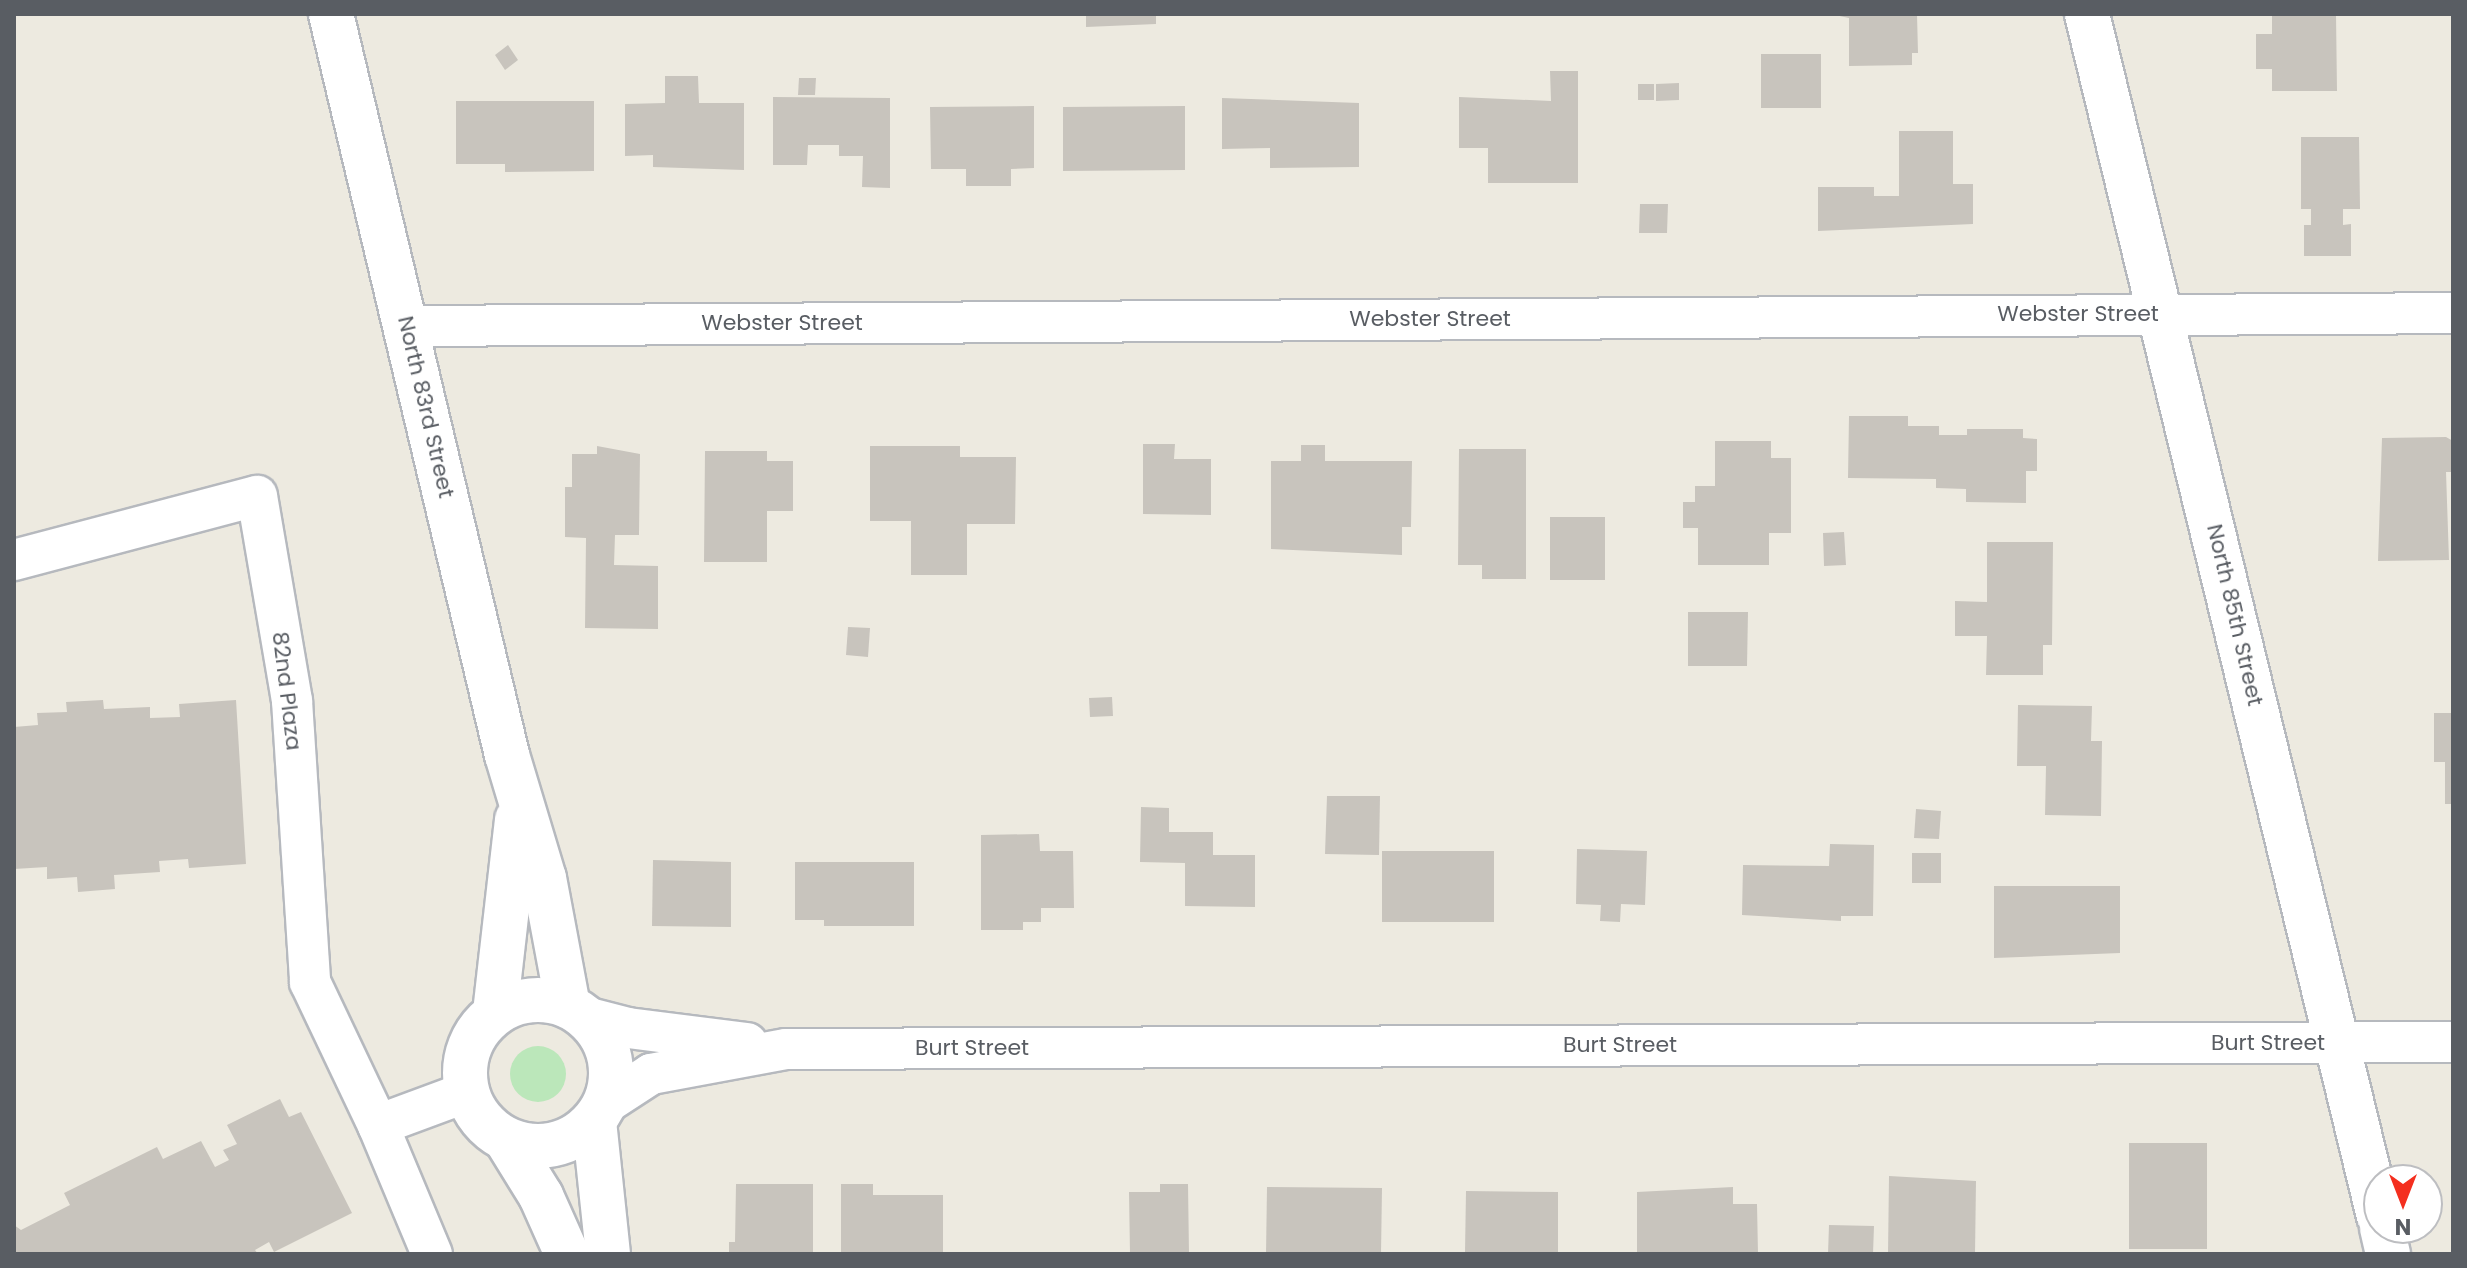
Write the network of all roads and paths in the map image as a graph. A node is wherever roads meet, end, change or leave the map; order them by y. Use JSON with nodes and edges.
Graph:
{"nodes":[{"id":1,"x":331,"y":14,"type":"edge"},
{"id":2,"x":2087,"y":14,"type":"edge"},
{"id":3,"x":2163,"y":313,"type":"junction"},
{"id":4,"x":2453,"y":313,"type":"edge"},
{"id":5,"x":407,"y":326,"type":"junction"},
{"id":6,"x":14,"y":560,"type":"edge"},
{"id":7,"x":519,"y":800,"type":"junction"},
{"id":8,"x":576,"y":1011,"type":"junction"},
{"id":9,"x":495,"y":1013,"type":"junction"},
{"id":10,"x":2337,"y":1042,"type":"junction"},
{"id":11,"x":2453,"y":1042,"type":"edge"},
{"id":12,"x":786,"y":1049,"type":"junction"},
{"id":13,"x":467,"y":1092,"type":"junction"},
{"id":14,"x":600,"y":1112,"type":"junction"},
{"id":15,"x":378,"y":1125,"type":"junction"},
{"id":16,"x":507,"y":1141,"type":"junction"},
{"id":17,"x":2366,"y":1164,"type":"edge"},
{"id":18,"x":432,"y":1254,"type":"edge"},
{"id":19,"x":567,"y":1254,"type":"edge"},
{"id":20,"x":608,"y":1254,"type":"edge"}],
"edges":[{"from":1,"to":5,"type":"street","name":"North 83rd Street"},
{"from":2,"to":3,"type":"street","name":"North 85th Street"},
{"from":3,"to":4,"type":"street","name":"Webster Street"},
{"from":3,"to":5,"type":"street","name":"Webster Street"},
{"from":3,"to":10,"type":"street","name":"North 85th Street"},
{"from":5,"to":7,"type":"street","name":"North 83rd Street"},
{"from":6,"to":15,"type":"street","name":"82nd Plaza"},
{"from":7,"to":8,"type":"street","name":"North 83rd Street"},
{"from":7,"to":9,"type":"street","name":"North 83rd Street"},
{"from":8,"to":9,"type":"street"},
{"from":8,"to":12,"type":"street","name":"Burt Street"},
{"from":8,"to":14,"type":"street"},
{"from":9,"to":13,"type":"street"},
{"from":10,"to":11,"type":"street","name":"Burt Street"},
{"from":10,"to":12,"type":"street","name":"Burt Street"},
{"from":10,"to":17,"type":"street","name":"North 85th Street"},
{"from":12,"to":14,"type":"street","name":"Burt Street"},
{"from":13,"to":15,"type":"street"},
{"from":13,"to":16,"type":"street"},
{"from":14,"to":16,"type":"street"},
{"from":14,"to":20,"type":"street"},
{"from":15,"to":18,"type":"street","name":"82nd Plaza"},
{"from":16,"to":19,"type":"street"}]}
